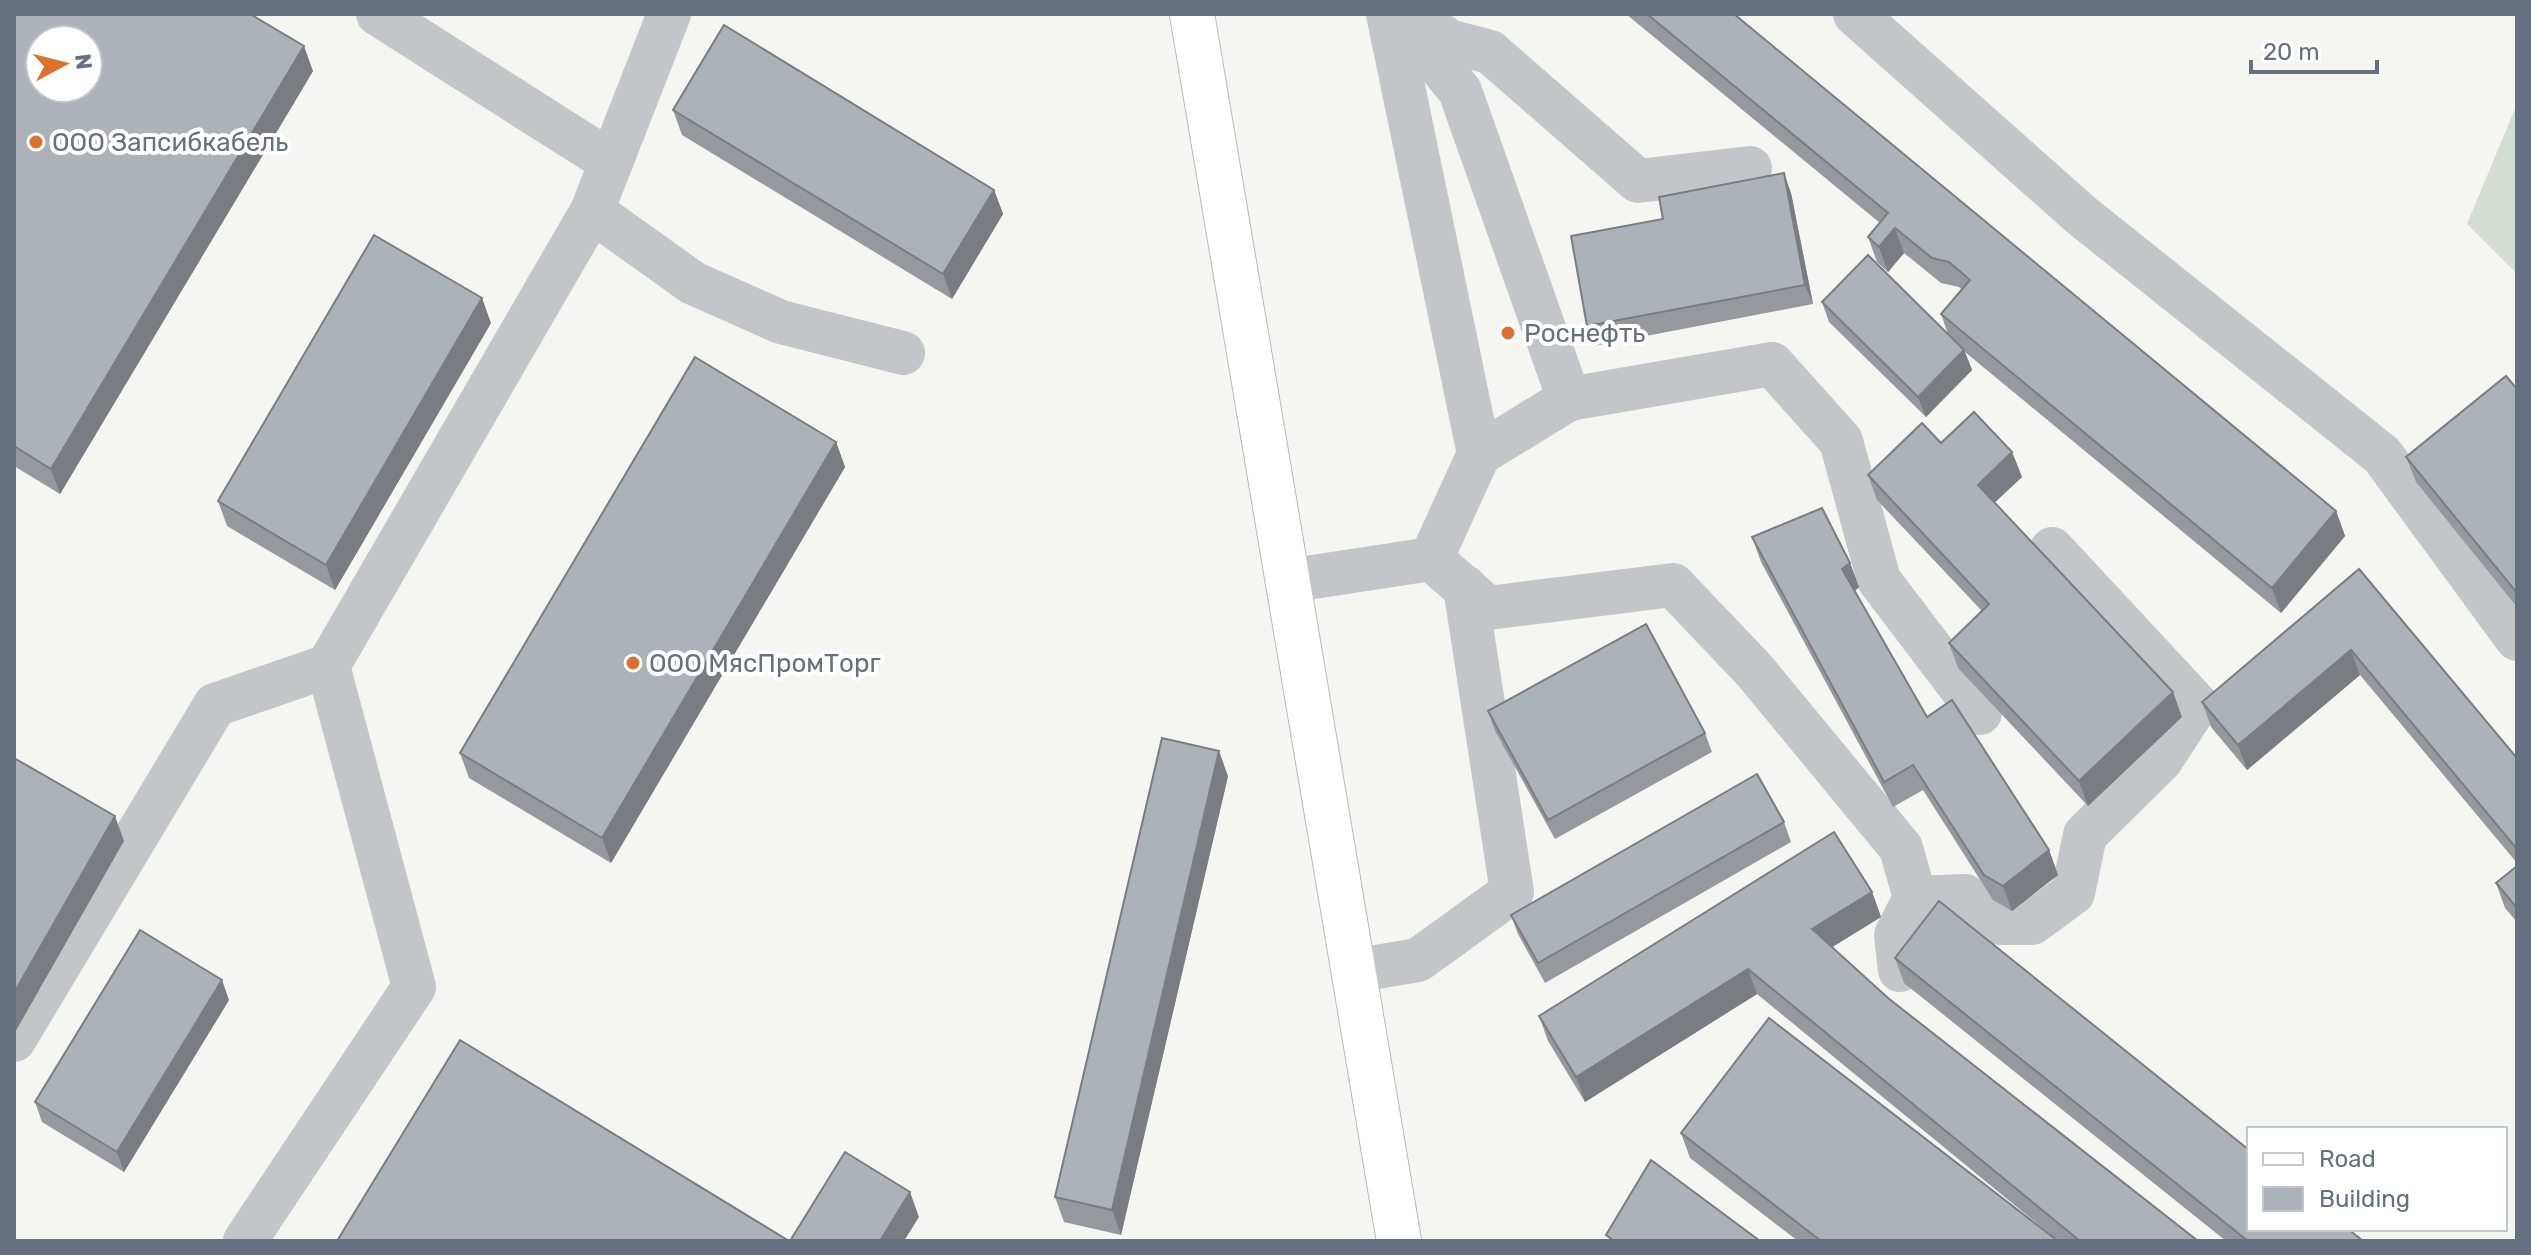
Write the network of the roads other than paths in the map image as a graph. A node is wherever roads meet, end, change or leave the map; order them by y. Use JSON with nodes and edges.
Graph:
{"nodes":[{"id":1,"x":378,"y":14,"type":"edge"},
{"id":2,"x":669,"y":14,"type":"edge"},
{"id":3,"x":1197,"y":14,"type":"edge"},
{"id":4,"x":1388,"y":14,"type":"edge"},
{"id":5,"x":1398,"y":14,"type":"edge"},
{"id":6,"x":1409,"y":14,"type":"edge"},
{"id":7,"x":1855,"y":14,"type":"edge"},
{"id":8,"x":611,"y":162,"type":"junction"},
{"id":9,"x":1750,"y":168,"type":"dead end"},
{"id":10,"x":592,"y":211,"type":"junction"},
{"id":11,"x":903,"y":353,"type":"dead end"},
{"id":12,"x":1569,"y":399,"type":"junction"},
{"id":13,"x":1479,"y":454,"type":"junction"},
{"id":14,"x":2052,"y":549,"type":"dead end"},
{"id":15,"x":1431,"y":559,"type":"junction"},
{"id":16,"x":1287,"y":581,"type":"junction"},
{"id":17,"x":1465,"y":587,"type":"junction"},
{"id":18,"x":2517,"y":639,"type":"edge"},
{"id":19,"x":328,"y":666,"type":"junction"},
{"id":20,"x":1980,"y":713,"type":"edge"},
{"id":21,"x":1915,"y":898,"type":"junction"},
{"id":22,"x":1900,"y":970,"type":"edge"},
{"id":23,"x":1353,"y":971,"type":"junction"},
{"id":24,"x":14,"y":1040,"type":"edge"},
{"id":25,"x":245,"y":1241,"type":"edge"},
{"id":26,"x":1399,"y":1241,"type":"edge"}],
"edges":[{"from":1,"to":8,"type":"street"},
{"from":2,"to":8,"type":"street"},
{"from":3,"to":16,"type":"main road"},
{"from":4,"to":13,"type":"street"},
{"from":5,"to":12,"type":"street"},
{"from":6,"to":9,"type":"street"},
{"from":7,"to":18,"type":"street"},
{"from":8,"to":10,"type":"street"},
{"from":10,"to":11,"type":"street"},
{"from":10,"to":19,"type":"street"},
{"from":12,"to":13,"type":"street"},
{"from":12,"to":20,"type":"street"},
{"from":13,"to":15,"type":"street"},
{"from":14,"to":21,"type":"street"},
{"from":15,"to":16,"type":"street"},
{"from":15,"to":17,"type":"street"},
{"from":16,"to":23,"type":"main road"},
{"from":17,"to":21,"type":"street"},
{"from":17,"to":23,"type":"street"},
{"from":19,"to":24,"type":"street"},
{"from":19,"to":25,"type":"street"},
{"from":21,"to":22,"type":"street"},
{"from":23,"to":26,"type":"main road"}]}
